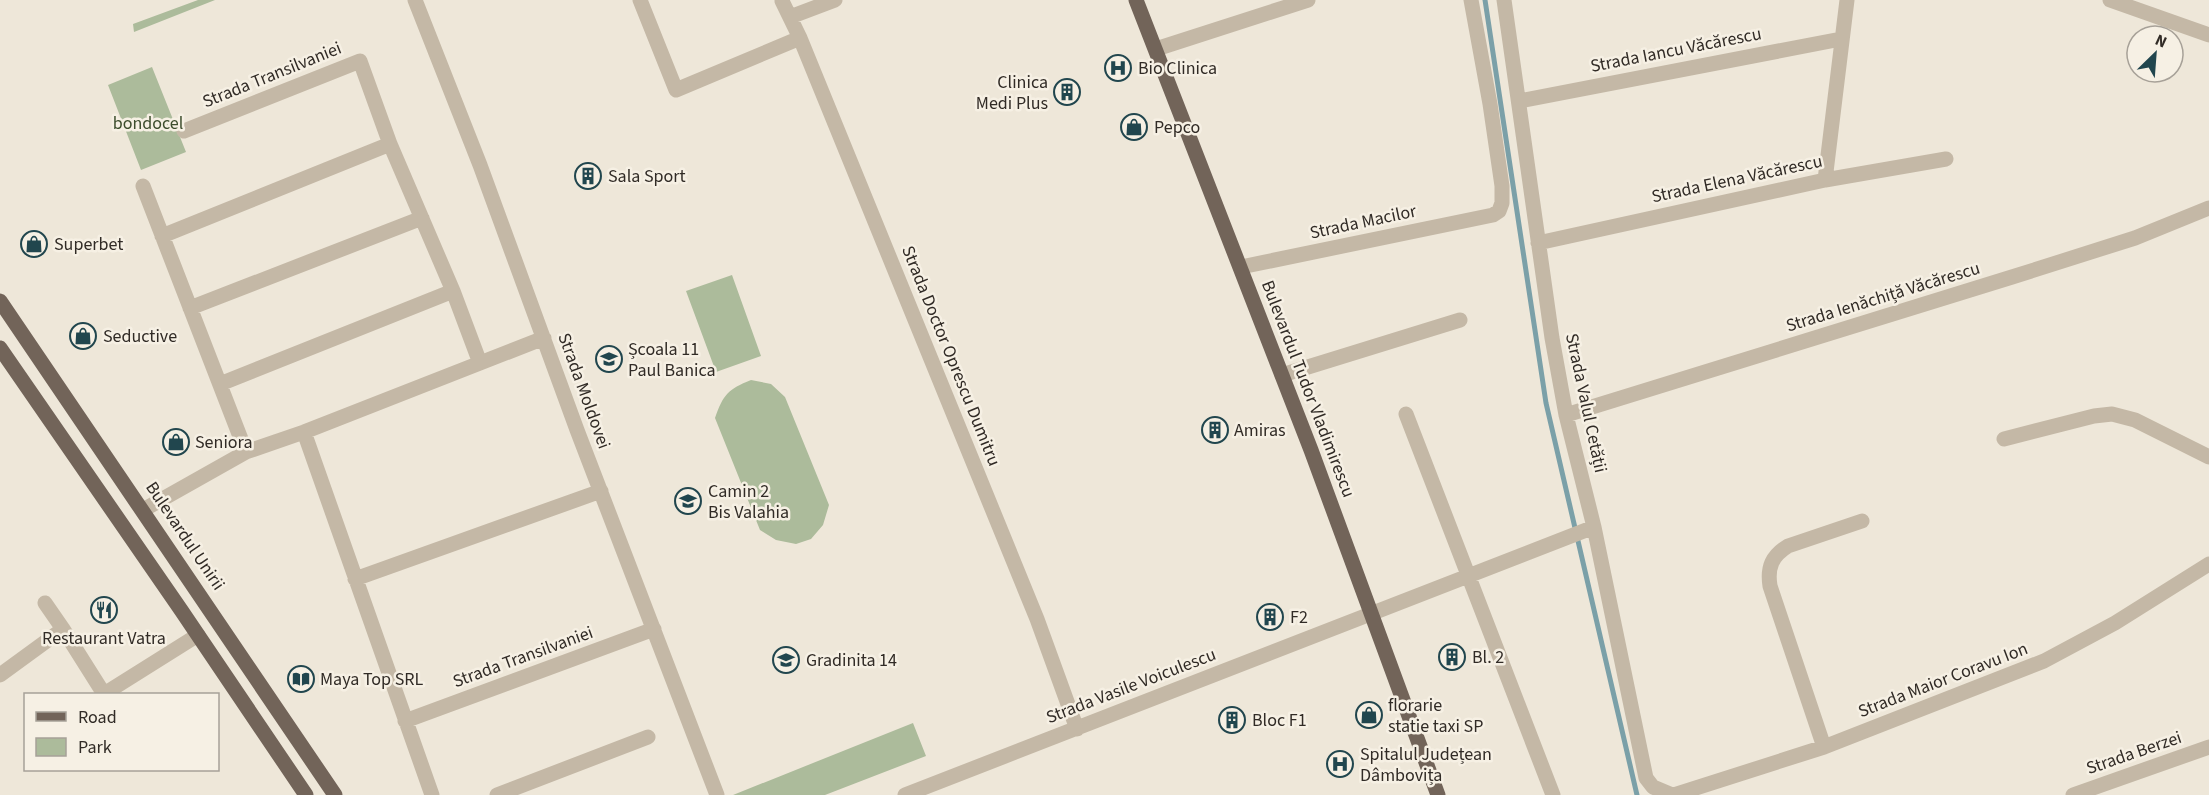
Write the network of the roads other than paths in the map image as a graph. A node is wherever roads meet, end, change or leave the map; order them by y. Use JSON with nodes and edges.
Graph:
{"nodes":[{"id":1,"x":414,"y":0,"type":"edge"},
{"id":2,"x":640,"y":0,"type":"edge"},
{"id":3,"x":782,"y":0,"type":"edge"},
{"id":4,"x":835,"y":0,"type":"edge"},
{"id":5,"x":1136,"y":0,"type":"edge"},
{"id":6,"x":1308,"y":0,"type":"edge"},
{"id":7,"x":1471,"y":0,"type":"edge"},
{"id":8,"x":1504,"y":0,"type":"edge"},
{"id":9,"x":1847,"y":0,"type":"edge"},
{"id":10,"x":2110,"y":0,"type":"edge"},
{"id":11,"x":790,"y":17,"type":"junction"},
{"id":12,"x":2209,"y":35,"type":"edge"},
{"id":13,"x":800,"y":38,"type":"junction"},
{"id":14,"x":1841,"y":39,"type":"junction"},
{"id":15,"x":1156,"y":49,"type":"junction"},
{"id":16,"x":1519,"y":100,"type":"junction"},
{"id":17,"x":183,"y":131,"type":"dead end"},
{"id":18,"x":390,"y":144,"type":"junction"},
{"id":19,"x":1946,"y":159,"type":"dead end"},
{"id":20,"x":1825,"y":180,"type":"junction"},
{"id":21,"x":143,"y":186,"type":"dead end"},
{"id":22,"x":2209,"y":208,"type":"edge"},
{"id":23,"x":422,"y":218,"type":"junction"},
{"id":24,"x":162,"y":236,"type":"junction"},
{"id":25,"x":1538,"y":243,"type":"junction"},
{"id":26,"x":1240,"y":267,"type":"junction"},
{"id":27,"x":453,"y":291,"type":"junction"},
{"id":28,"x":0,"y":301,"type":"edge"},
{"id":29,"x":190,"y":308,"type":"junction"},
{"id":30,"x":1460,"y":320,"type":"dead end"},
{"id":31,"x":544,"y":338,"type":"junction"},
{"id":32,"x":0,"y":348,"type":"edge"},
{"id":33,"x":480,"y":363,"type":"junction"},
{"id":34,"x":1282,"y":375,"type":"junction"},
{"id":35,"x":219,"y":384,"type":"junction"},
{"id":36,"x":1406,"y":414,"type":"dead end"},
{"id":37,"x":1566,"y":415,"type":"junction"},
{"id":38,"x":304,"y":432,"type":"junction"},
{"id":39,"x":2004,"y":439,"type":"dead end"},
{"id":40,"x":246,"y":452,"type":"junction"},
{"id":41,"x":2209,"y":457,"type":"edge"},
{"id":42,"x":601,"y":491,"type":"junction"},
{"id":43,"x":143,"y":510,"type":"junction"},
{"id":44,"x":1862,"y":521,"type":"dead end"},
{"id":45,"x":122,"y":524,"type":"junction"},
{"id":46,"x":1594,"y":527,"type":"junction"},
{"id":47,"x":2209,"y":564,"type":"edge"},
{"id":48,"x":1470,"y":575,"type":"junction"},
{"id":49,"x":355,"y":579,"type":"junction"},
{"id":50,"x":45,"y":603,"type":"dead end"},
{"id":51,"x":1371,"y":614,"type":"junction"},
{"id":52,"x":219,"y":622,"type":"junction"},
{"id":53,"x":63,"y":629,"type":"junction"},
{"id":54,"x":654,"y":629,"type":"junction"},
{"id":55,"x":198,"y":635,"type":"junction"},
{"id":56,"x":0,"y":675,"type":"edge"},
{"id":57,"x":103,"y":693,"type":"edge"},
{"id":58,"x":106,"y":693,"type":"edge"},
{"id":59,"x":405,"y":721,"type":"junction"},
{"id":60,"x":1077,"y":729,"type":"junction"},
{"id":61,"x":648,"y":737,"type":"dead end"},
{"id":62,"x":1824,"y":747,"type":"junction"},
{"id":63,"x":2209,"y":747,"type":"edge"},
{"id":64,"x":306,"y":795,"type":"edge"},
{"id":65,"x":335,"y":795,"type":"edge"},
{"id":66,"x":432,"y":795,"type":"edge"},
{"id":67,"x":497,"y":795,"type":"edge"},
{"id":68,"x":717,"y":795,"type":"edge"},
{"id":69,"x":905,"y":795,"type":"edge"},
{"id":70,"x":1438,"y":795,"type":"edge"},
{"id":71,"x":1553,"y":795,"type":"edge"},
{"id":72,"x":1673,"y":795,"type":"edge"},
{"id":73,"x":2075,"y":795,"type":"edge"}],
"edges":[{"from":1,"to":31,"type":"street","name":"Strada Moldovei"},
{"from":2,"to":13,"type":"street"},
{"from":3,"to":11,"type":"street","name":"Strada Doctor Oprescu Dumitru"},
{"from":4,"to":11,"type":"street"},
{"from":5,"to":15,"type":"main road","name":"Bulevardul Tudor Vladimirescu"},
{"from":6,"to":15,"type":"street"},
{"from":7,"to":26,"type":"street","name":"Strada Macilor"},
{"from":8,"to":16,"type":"street","name":"Strada Valul Cetății"},
{"from":9,"to":14,"type":"street"},
{"from":10,"to":12,"type":"street"},
{"from":11,"to":13,"type":"street","name":"Strada Doctor Oprescu Dumitru"},
{"from":13,"to":60,"type":"street","name":"Strada Doctor Oprescu Dumitru"},
{"from":14,"to":16,"type":"street","name":"Strada Iancu Văcărescu"},
{"from":14,"to":20,"type":"street"},
{"from":15,"to":26,"type":"main road","name":"Bulevardul Tudor Vladimirescu"},
{"from":16,"to":25,"type":"street","name":"Strada Valul Cetății"},
{"from":17,"to":18,"type":"street","name":"Strada Transilvaniei"},
{"from":18,"to":23,"type":"street","name":"Strada Transilvaniei"},
{"from":18,"to":24,"type":"street"},
{"from":19,"to":20,"type":"street","name":"Strada Elena Văcărescu"},
{"from":20,"to":25,"type":"street","name":"Strada Elena Văcărescu"},
{"from":21,"to":24,"type":"street"},
{"from":22,"to":37,"type":"street","name":"Strada Ienăchiță Văcărescu"},
{"from":23,"to":27,"type":"street","name":"Strada Transilvaniei"},
{"from":23,"to":29,"type":"street"},
{"from":24,"to":29,"type":"street"},
{"from":25,"to":37,"type":"street","name":"Strada Valul Cetății"},
{"from":26,"to":34,"type":"main road","name":"Bulevardul Tudor Vladimirescu"},
{"from":27,"to":33,"type":"street","name":"Strada Transilvaniei"},
{"from":27,"to":35,"type":"street"},
{"from":28,"to":43,"type":"main road","name":"Bulevardul Unirii"},
{"from":29,"to":35,"type":"street"},
{"from":30,"to":34,"type":"street"},
{"from":31,"to":33,"type":"street"},
{"from":31,"to":42,"type":"street","name":"Strada Moldovei"},
{"from":32,"to":45,"type":"main road"},
{"from":33,"to":38,"type":"street"},
{"from":34,"to":51,"type":"main road","name":"Bulevardul Tudor Vladimirescu"},
{"from":35,"to":40,"type":"street"},
{"from":36,"to":48,"type":"street"},
{"from":37,"to":46,"type":"street","name":"Strada Valul Cetății"},
{"from":38,"to":40,"type":"street"},
{"from":38,"to":49,"type":"street"},
{"from":39,"to":41,"type":"street"},
{"from":40,"to":43,"type":"street"},
{"from":42,"to":49,"type":"street"},
{"from":42,"to":54,"type":"street","name":"Strada Moldovei"},
{"from":43,"to":45,"type":"main road"},
{"from":43,"to":52,"type":"main road","name":"Bulevardul Unirii"},
{"from":44,"to":62,"type":"street"},
{"from":45,"to":55,"type":"main road"},
{"from":46,"to":48,"type":"street","name":"Strada Vasile Voiculescu"},
{"from":46,"to":72,"type":"street","name":"Strada Valul Cetății"},
{"from":47,"to":62,"type":"street","name":"Strada Maior Coravu Ion"},
{"from":48,"to":51,"type":"street","name":"Strada Vasile Voiculescu"},
{"from":48,"to":71,"type":"street"},
{"from":49,"to":59,"type":"street"},
{"from":50,"to":53,"type":"street"},
{"from":51,"to":60,"type":"street","name":"Strada Vasile Voiculescu"},
{"from":51,"to":70,"type":"main road","name":"Bulevardul Tudor Vladimirescu"},
{"from":52,"to":55,"type":"main road"},
{"from":52,"to":65,"type":"main road","name":"Bulevardul Unirii"},
{"from":53,"to":56,"type":"street"},
{"from":53,"to":57,"type":"street"},
{"from":54,"to":59,"type":"street","name":"Strada Transilvaniei"},
{"from":54,"to":68,"type":"street","name":"Strada Moldovei"},
{"from":55,"to":58,"type":"street"},
{"from":55,"to":64,"type":"main road"},
{"from":59,"to":66,"type":"street"},
{"from":60,"to":69,"type":"street","name":"Strada Vasile Voiculescu"},
{"from":61,"to":67,"type":"street"},
{"from":62,"to":72,"type":"street","name":"Strada Maior Coravu Ion"},
{"from":63,"to":73,"type":"street","name":"Strada Berzei"}]}
